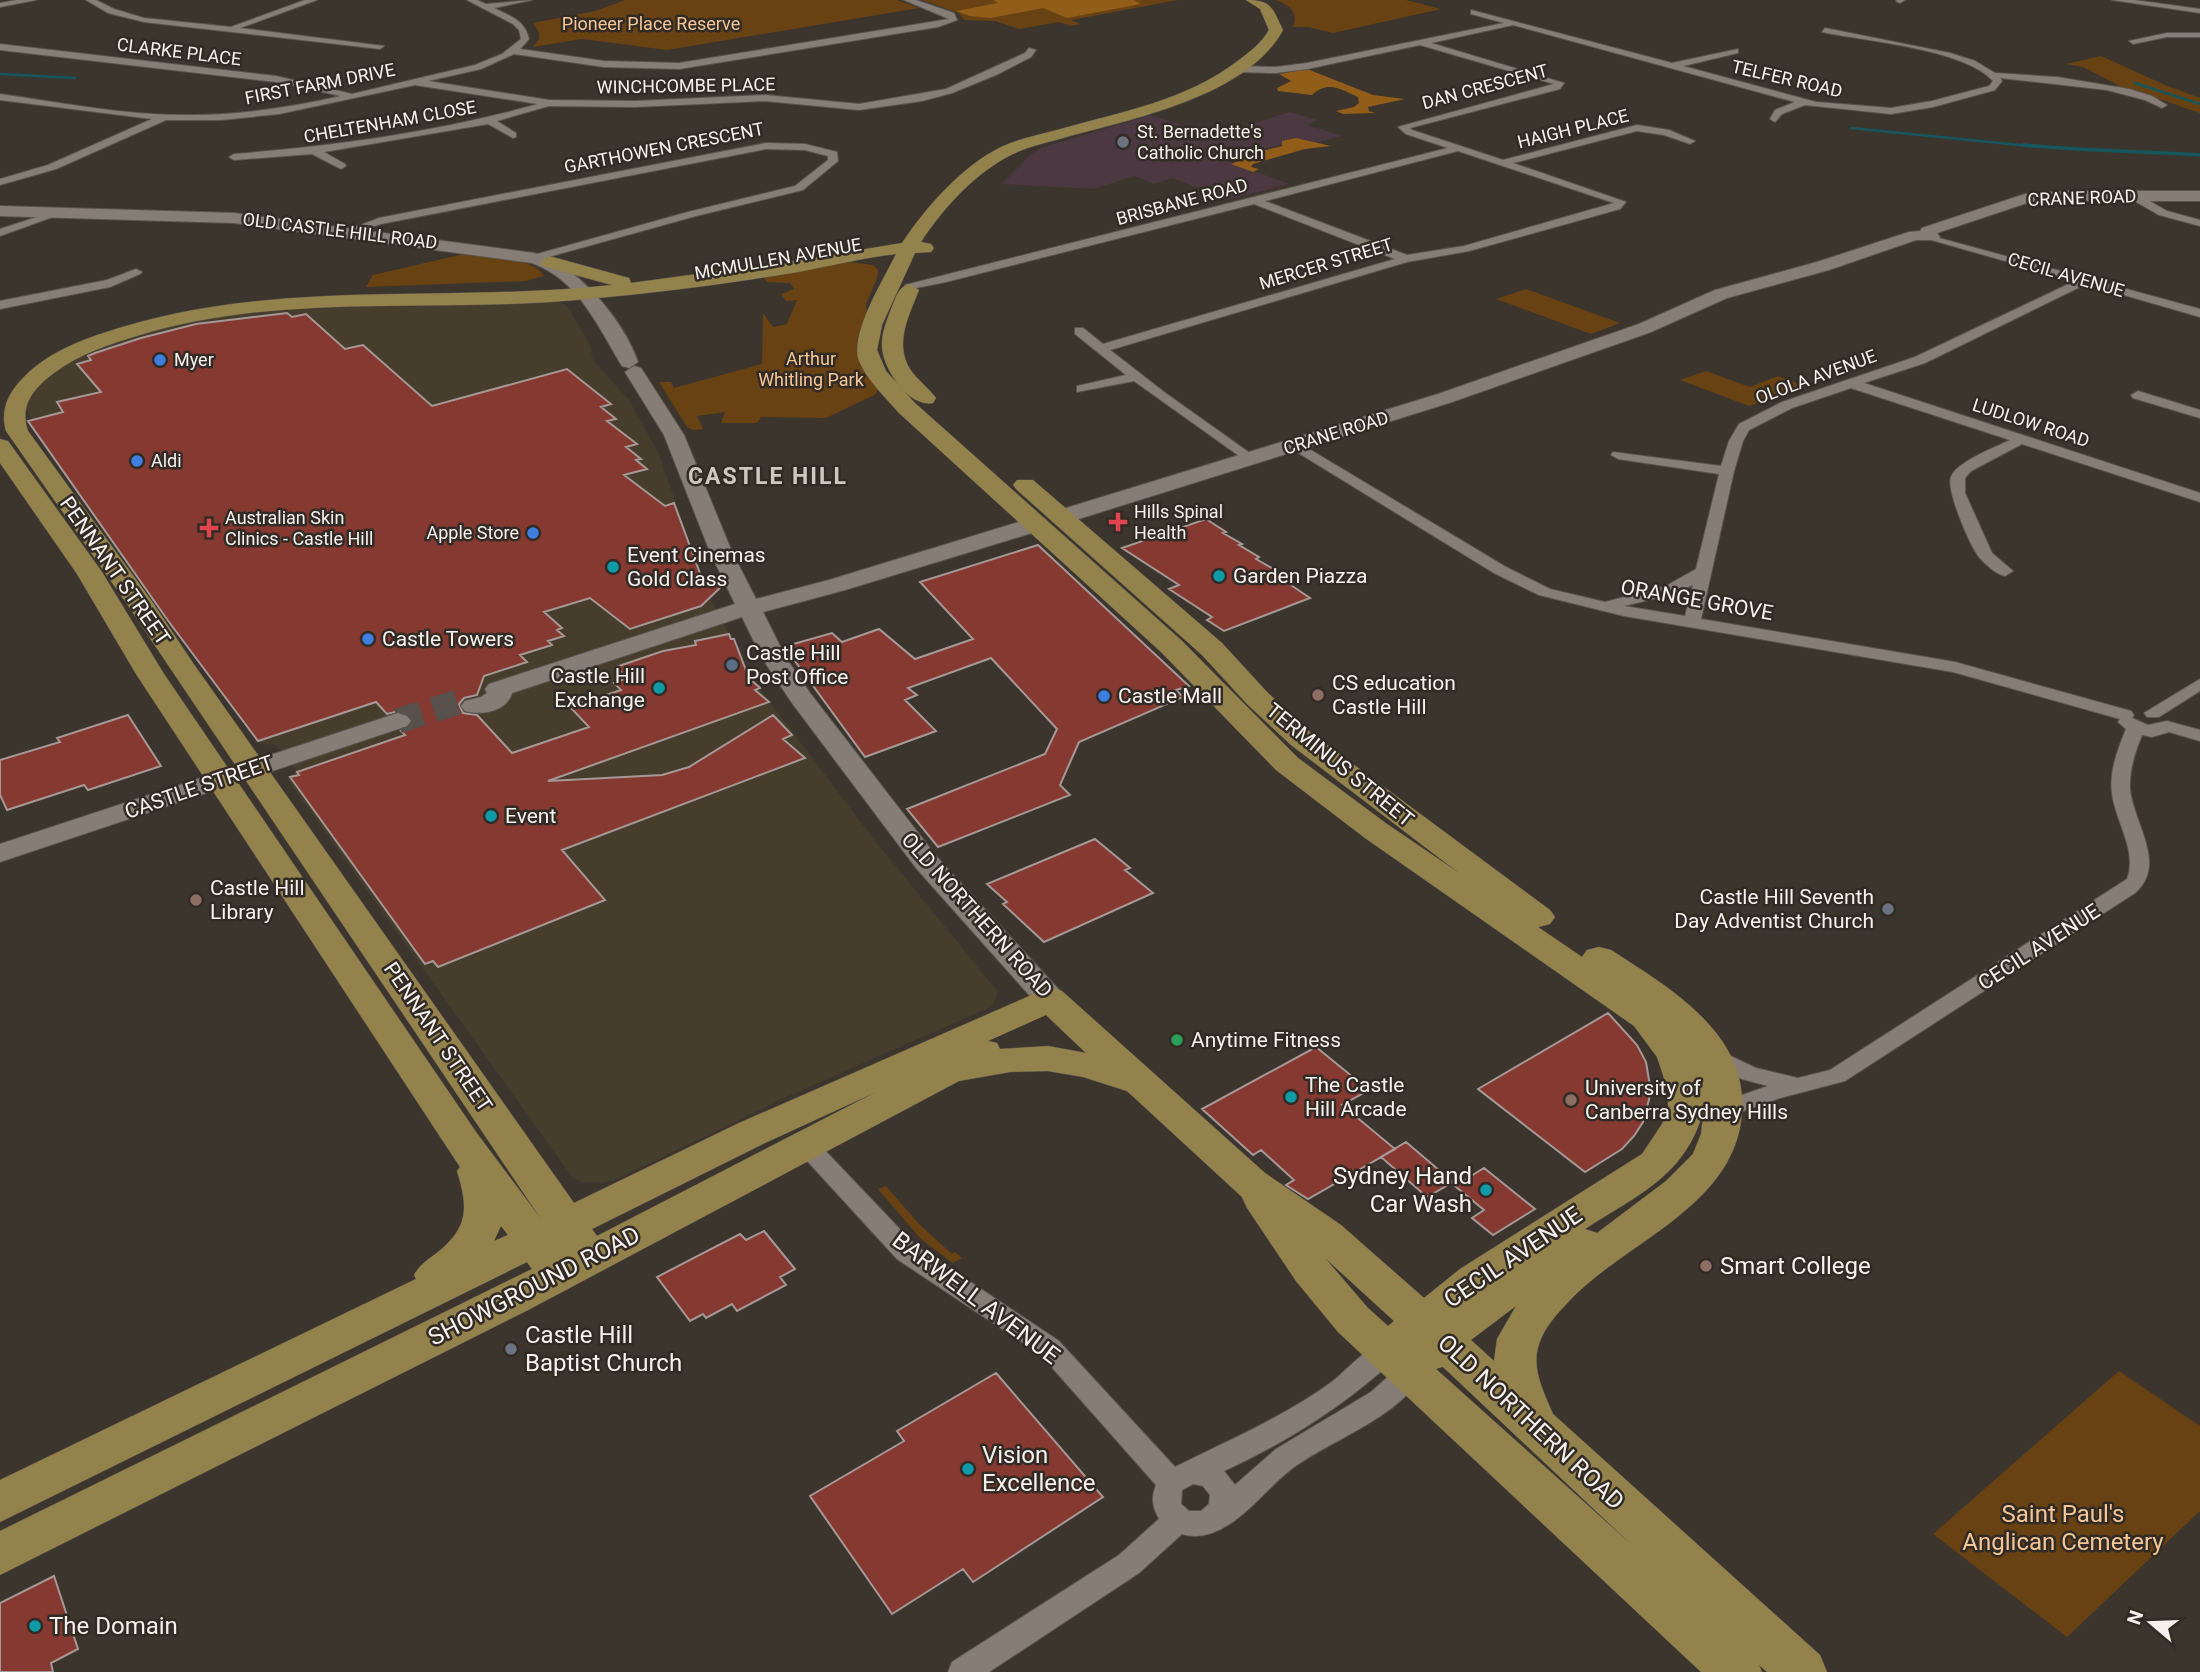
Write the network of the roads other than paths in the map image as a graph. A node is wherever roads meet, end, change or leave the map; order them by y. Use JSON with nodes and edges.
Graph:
{"nodes":[{"id":1,"x":32,"y":0,"type":"edge"},
{"id":2,"x":90,"y":0,"type":"edge"},
{"id":3,"x":313,"y":0,"type":"edge"},
{"id":4,"x":471,"y":0,"type":"edge"},
{"id":5,"x":528,"y":0,"type":"edge"},
{"id":6,"x":908,"y":0,"type":"edge"},
{"id":7,"x":1237,"y":0,"type":"edge"},
{"id":8,"x":1252,"y":0,"type":"edge"},
{"id":9,"x":2116,"y":0,"type":"edge"},
{"id":10,"x":0,"y":5,"type":"edge"},
{"id":11,"x":485,"y":7,"type":"junction"},
{"id":12,"x":2200,"y":11,"type":"edge"},
{"id":13,"x":1474,"y":12,"type":"dead end"},
{"id":14,"x":1270,"y":15,"type":"junction"},
{"id":15,"x":1511,"y":23,"type":"junction"},
{"id":16,"x":227,"y":29,"type":"junction"},
{"id":17,"x":1825,"y":30,"type":"dead end"},
{"id":18,"x":2200,"y":35,"type":"edge"},
{"id":19,"x":2133,"y":41,"type":"dead end"},
{"id":20,"x":1423,"y":43,"type":"junction"},
{"id":21,"x":380,"y":46,"type":"dead end"},
{"id":22,"x":0,"y":47,"type":"edge"},
{"id":23,"x":1032,"y":50,"type":"dead end"},
{"id":24,"x":513,"y":51,"type":"junction"},
{"id":25,"x":1735,"y":51,"type":"dead end"},
{"id":26,"x":1671,"y":66,"type":"junction"},
{"id":27,"x":1239,"y":69,"type":"junction"},
{"id":28,"x":2057,"y":71,"type":"dead end"},
{"id":29,"x":1996,"y":75,"type":"junction"},
{"id":30,"x":2044,"y":78,"type":"junction"},
{"id":31,"x":415,"y":82,"type":"junction"},
{"id":32,"x":0,"y":97,"type":"edge"},
{"id":33,"x":352,"y":97,"type":"junction"},
{"id":34,"x":1804,"y":102,"type":"junction"},
{"id":35,"x":549,"y":103,"type":"junction"},
{"id":36,"x":2162,"y":105,"type":"dead end"},
{"id":37,"x":164,"y":117,"type":"junction"},
{"id":38,"x":1775,"y":119,"type":"dead end"},
{"id":39,"x":490,"y":121,"type":"junction"},
{"id":40,"x":513,"y":135,"type":"dead end"},
{"id":41,"x":1049,"y":137,"type":"junction"},
{"id":42,"x":1690,"y":141,"type":"dead end"},
{"id":43,"x":1461,"y":148,"type":"junction"},
{"id":44,"x":314,"y":152,"type":"junction"},
{"id":45,"x":234,"y":157,"type":"dead end"},
{"id":46,"x":1504,"y":162,"type":"junction"},
{"id":47,"x":341,"y":166,"type":"dead end"},
{"id":48,"x":0,"y":182,"type":"edge"},
{"id":49,"x":2200,"y":196,"type":"edge"},
{"id":50,"x":2135,"y":197,"type":"junction"},
{"id":51,"x":1255,"y":201,"type":"junction"},
{"id":52,"x":0,"y":211,"type":"edge"},
{"id":53,"x":56,"y":214,"type":"junction"},
{"id":54,"x":2200,"y":223,"type":"edge"},
{"id":55,"x":350,"y":232,"type":"junction"},
{"id":56,"x":0,"y":233,"type":"edge"},
{"id":57,"x":1925,"y":234,"type":"junction"},
{"id":58,"x":930,"y":239,"type":"junction"},
{"id":59,"x":844,"y":258,"type":"junction"},
{"id":60,"x":1406,"y":259,"type":"junction"},
{"id":61,"x":542,"y":260,"type":"junction"},
{"id":62,"x":136,"y":272,"type":"dead end"},
{"id":63,"x":2086,"y":280,"type":"junction"},
{"id":64,"x":625,"y":283,"type":"junction"},
{"id":65,"x":911,"y":285,"type":"junction"},
{"id":66,"x":890,"y":287,"type":"junction"},
{"id":67,"x":498,"y":289,"type":"junction"},
{"id":68,"x":581,"y":291,"type":"junction"},
{"id":69,"x":0,"y":304,"type":"edge"},
{"id":70,"x":2200,"y":313,"type":"edge"},
{"id":71,"x":1079,"y":331,"type":"dead end"},
{"id":72,"x":1102,"y":348,"type":"junction"},
{"id":73,"x":1135,"y":377,"type":"junction"},
{"id":74,"x":897,"y":382,"type":"junction"},
{"id":75,"x":1850,"y":383,"type":"junction"},
{"id":76,"x":1082,"y":389,"type":"dead end"},
{"id":77,"x":2138,"y":395,"type":"dead end"},
{"id":78,"x":0,"y":396,"type":"edge"},
{"id":79,"x":931,"y":403,"type":"junction"},
{"id":80,"x":907,"y":408,"type":"junction"},
{"id":81,"x":2200,"y":415,"type":"edge"},
{"id":82,"x":2020,"y":440,"type":"junction"},
{"id":83,"x":0,"y":446,"type":"edge"},
{"id":84,"x":1294,"y":446,"type":"junction"},
{"id":85,"x":1618,"y":455,"type":"dead end"},
{"id":86,"x":1249,"y":459,"type":"junction"},
{"id":87,"x":1727,"y":471,"type":"junction"},
{"id":88,"x":2200,"y":498,"type":"edge"},
{"id":89,"x":1049,"y":520,"type":"junction"},
{"id":90,"x":1704,"y":571,"type":"junction"},
{"id":91,"x":2005,"y":571,"type":"dead end"},
{"id":92,"x":1597,"y":606,"type":"junction"},
{"id":93,"x":749,"y":608,"type":"junction"},
{"id":94,"x":1692,"y":621,"type":"junction"},
{"id":95,"x":2200,"y":684,"type":"edge"},
{"id":96,"x":484,"y":694,"type":"tunnel mouth"},
{"id":97,"x":2153,"y":713,"type":"junction"},
{"id":98,"x":398,"y":721,"type":"tunnel mouth"},
{"id":99,"x":2130,"y":721,"type":"junction"},
{"id":100,"x":2167,"y":726,"type":"junction"},
{"id":101,"x":2200,"y":736,"type":"edge"},
{"id":102,"x":237,"y":774,"type":"junction"},
{"id":103,"x":1404,"y":818,"type":"junction"},
{"id":104,"x":1376,"y":831,"type":"junction"},
{"id":105,"x":0,"y":853,"type":"edge"},
{"id":106,"x":1057,"y":1005,"type":"junction"},
{"id":107,"x":941,"y":1074,"type":"junction"},
{"id":108,"x":1140,"y":1083,"type":"junction"},
{"id":109,"x":1712,"y":1083,"type":"junction"},
{"id":110,"x":1800,"y":1085,"type":"junction"},
{"id":111,"x":462,"y":1142,"type":"junction"},
{"id":112,"x":807,"y":1146,"type":"junction"},
{"id":113,"x":1251,"y":1183,"type":"junction"},
{"id":114,"x":1649,"y":1216,"type":"junction"},
{"id":115,"x":562,"y":1250,"type":"junction"},
{"id":116,"x":1431,"y":1331,"type":"junction"},
{"id":117,"x":324,"y":1344,"type":"junction"},
{"id":118,"x":1397,"y":1363,"type":"junction"},
{"id":119,"x":1550,"y":1440,"type":"junction"},
{"id":120,"x":1181,"y":1477,"type":"junction"},
{"id":121,"x":0,"y":1502,"type":"edge"},
{"id":122,"x":1219,"y":1516,"type":"junction"},
{"id":123,"x":1178,"y":1520,"type":"junction"},
{"id":124,"x":0,"y":1554,"type":"edge"},
{"id":125,"x":963,"y":1672,"type":"edge"},
{"id":126,"x":1737,"y":1672,"type":"edge"},
{"id":127,"x":1802,"y":1672,"type":"edge"}],
"edges":[{"from":1,"to":10,"type":"street"},
{"from":2,"to":16,"type":"street"},
{"from":3,"to":16,"type":"street"},
{"from":4,"to":11,"type":"street"},
{"from":5,"to":11,"type":"street"},
{"from":6,"to":24,"type":"street"},
{"from":7,"to":14,"type":"main road"},
{"from":8,"to":14,"type":"main road"},
{"from":9,"to":12,"type":"street"},
{"from":11,"to":24,"type":"street"},
{"from":13,"to":15,"type":"street","name":"TELFER ROAD"},
{"from":14,"to":27,"type":"main road"},
{"from":15,"to":20,"type":"street","name":"TELFER ROAD"},
{"from":15,"to":26,"type":"street","name":"TELFER ROAD"},
{"from":16,"to":21,"type":"street"},
{"from":17,"to":29,"type":"street"},
{"from":18,"to":19,"type":"street"},
{"from":20,"to":27,"type":"street","name":"TELFER ROAD"},
{"from":20,"to":43,"type":"street","name":"DAN CRESCENT"},
{"from":22,"to":33,"type":"street","name":"CLARKE PLACE"},
{"from":23,"to":35,"type":"street","name":"WINCHCOMBE PLACE"},
{"from":24,"to":31,"type":"street","name":"FIRST FARM DRIVE"},
{"from":25,"to":26,"type":"street"},
{"from":26,"to":34,"type":"street","name":"TELFER ROAD"},
{"from":27,"to":41,"type":"main road"},
{"from":28,"to":30,"type":"street"},
{"from":29,"to":30,"type":"street"},
{"from":29,"to":34,"type":"street","name":"TELFER ROAD"},
{"from":30,"to":36,"type":"street"},
{"from":31,"to":33,"type":"street","name":"FIRST FARM DRIVE"},
{"from":31,"to":35,"type":"street","name":"WINCHCOMBE PLACE"},
{"from":32,"to":37,"type":"street","name":"FIRST FARM DRIVE"},
{"from":33,"to":37,"type":"street","name":"FIRST FARM DRIVE"},
{"from":34,"to":38,"type":"street"},
{"from":35,"to":39,"type":"street","name":"CHELTENHAM CLOSE"},
{"from":37,"to":48,"type":"street"},
{"from":39,"to":40,"type":"street"},
{"from":39,"to":44,"type":"street","name":"CHELTENHAM CLOSE"},
{"from":41,"to":58,"type":"main road"},
{"from":41,"to":58,"type":"main road"},
{"from":42,"to":46,"type":"street","name":"HAIGH PLACE"},
{"from":43,"to":46,"type":"street"},
{"from":43,"to":51,"type":"street","name":"BRISBANE ROAD"},
{"from":44,"to":45,"type":"street","name":"CHELTENHAM CLOSE"},
{"from":44,"to":47,"type":"street"},
{"from":46,"to":60,"type":"street"},
{"from":49,"to":50,"type":"street","name":"CRANE ROAD"},
{"from":50,"to":54,"type":"street"},
{"from":50,"to":57,"type":"street","name":"CRANE ROAD"},
{"from":51,"to":60,"type":"street","name":"MERCER STREET"},
{"from":51,"to":65,"type":"street","name":"BRISBANE ROAD"},
{"from":52,"to":53,"type":"street","name":"OLD CASTLE HILL ROAD"},
{"from":53,"to":55,"type":"street","name":"OLD CASTLE HILL ROAD"},
{"from":53,"to":56,"type":"street"},
{"from":55,"to":61,"type":"street","name":"OLD CASTLE HILL ROAD"},
{"from":55,"to":61,"type":"street","name":"GARTHOWEN CRESCENT"},
{"from":57,"to":63,"type":"street","name":"CECIL AVENUE"},
{"from":57,"to":84,"type":"street","name":"CRANE ROAD"},
{"from":58,"to":59,"type":"main road","name":"MCMULLEN AVENUE"},
{"from":58,"to":64,"type":"main road","name":"MCMULLEN AVENUE"},
{"from":58,"to":65,"type":"main road"},
{"from":58,"to":66,"type":"main road"},
{"from":59,"to":66,"type":"main road"},
{"from":59,"to":68,"type":"main road","name":"MCMULLEN AVENUE"},
{"from":60,"to":72,"type":"street","name":"MERCER STREET"},
{"from":61,"to":64,"type":"main road"},
{"from":61,"to":67,"type":"main road"},
{"from":61,"to":68,"type":"street"},
{"from":62,"to":69,"type":"street"},
{"from":63,"to":70,"type":"street","name":"CECIL AVENUE"},
{"from":63,"to":75,"type":"street","name":"OLOLA AVENUE"},
{"from":64,"to":68,"type":"main road","name":"MCMULLEN AVENUE"},
{"from":65,"to":66,"type":"main road"},
{"from":65,"to":74,"type":"main road"},
{"from":66,"to":74,"type":"main road"},
{"from":67,"to":68,"type":"main road"},
{"from":67,"to":78,"type":"main road"},
{"from":68,"to":93,"type":"street"},
{"from":68,"to":102,"type":"main road","name":"PENNANT STREET"},
{"from":71,"to":72,"type":"street"},
{"from":72,"to":73,"type":"street"},
{"from":73,"to":76,"type":"street"},
{"from":73,"to":86,"type":"street"},
{"from":74,"to":79,"type":"main road","name":"TERMINUS STREET"},
{"from":74,"to":80,"type":"main road","name":"TERMINUS STREET"},
{"from":75,"to":82,"type":"street","name":"LUDLOW ROAD"},
{"from":75,"to":87,"type":"street","name":"OLOLA AVENUE"},
{"from":77,"to":81,"type":"street"},
{"from":79,"to":80,"type":"main road"},
{"from":79,"to":89,"type":"main road","name":"TERMINUS STREET"},
{"from":80,"to":89,"type":"main road","name":"TERMINUS STREET"},
{"from":82,"to":88,"type":"street","name":"LUDLOW ROAD"},
{"from":82,"to":91,"type":"street"},
{"from":83,"to":102,"type":"main road","name":"PENNANT STREET"},
{"from":84,"to":86,"type":"street","name":"CRANE ROAD"},
{"from":84,"to":92,"type":"street","name":"ORANGE GROVE"},
{"from":85,"to":87,"type":"street"},
{"from":86,"to":89,"type":"street","name":"CRANE ROAD"},
{"from":87,"to":90,"type":"street","name":"OLOLA AVENUE"},
{"from":89,"to":93,"type":"street","name":"CRANE ROAD"},
{"from":89,"to":103,"type":"main road","name":"TERMINUS STREET"},
{"from":89,"to":104,"type":"main road","name":"TERMINUS STREET"},
{"from":90,"to":92,"type":"street"},
{"from":90,"to":94,"type":"street","name":"OLOLA AVENUE"},
{"from":92,"to":94,"type":"street","name":"ORANGE GROVE"},
{"from":93,"to":96,"type":"street"},
{"from":93,"to":106,"type":"street","name":"OLD NORTHERN ROAD"},
{"from":94,"to":99,"type":"street","name":"ORANGE GROVE"},
{"from":95,"to":97,"type":"street"},
{"from":97,"to":99,"type":"street"},
{"from":97,"to":100,"type":"street"},
{"from":98,"to":102,"type":"street","name":"CASTLE STREET"},
{"from":99,"to":100,"type":"street"},
{"from":99,"to":110,"type":"street","name":"CECIL AVENUE"},
{"from":100,"to":101,"type":"street"},
{"from":102,"to":105,"type":"street","name":"CASTLE STREET"},
{"from":102,"to":111,"type":"main road","name":"PENNANT STREET"},
{"from":102,"to":115,"type":"main road","name":"PENNANT STREET"},
{"from":103,"to":104,"type":"main road"},
{"from":103,"to":109,"type":"main road","name":"TERMINUS STREET"},
{"from":104,"to":109,"type":"main road","name":"TERMINUS STREET"},
{"from":106,"to":107,"type":"main road","name":"SHOWGROUND ROAD"},
{"from":106,"to":108,"type":"main road","name":"OLD NORTHERN ROAD"},
{"from":106,"to":115,"type":"main road","name":"SHOWGROUND ROAD"},
{"from":107,"to":108,"type":"main road"},
{"from":107,"to":112,"type":"main road","name":"SHOWGROUND ROAD"},
{"from":108,"to":113,"type":"main road","name":"OLD NORTHERN ROAD"},
{"from":109,"to":110,"type":"street","name":"CECIL AVENUE"},
{"from":109,"to":110,"type":"street","name":"CECIL AVENUE"},
{"from":109,"to":114,"type":"main road","name":"CECIL AVENUE"},
{"from":109,"to":116,"type":"main road","name":"CECIL AVENUE"},
{"from":111,"to":115,"type":"main road","name":"PENNANT STREET"},
{"from":111,"to":117,"type":"main road"},
{"from":112,"to":115,"type":"main road","name":"SHOWGROUND ROAD"},
{"from":112,"to":120,"type":"street","name":"BARWELL AVENUE"},
{"from":113,"to":116,"type":"main road","name":"OLD NORTHERN ROAD"},
{"from":113,"to":118,"type":"main road","name":"OLD NORTHERN ROAD"},
{"from":114,"to":116,"type":"main road","name":"CECIL AVENUE"},
{"from":114,"to":119,"type":"main road","name":"CECIL AVENUE"},
{"from":115,"to":117,"type":"main road","name":"SHOWGROUND ROAD"},
{"from":115,"to":124,"type":"main road","name":"SHOWGROUND ROAD"},
{"from":116,"to":118,"type":"main road","name":"CECIL AVENUE"},
{"from":116,"to":119,"type":"main road","name":"OLD NORTHERN ROAD"},
{"from":117,"to":121,"type":"main road","name":"SHOWGROUND ROAD"},
{"from":118,"to":120,"type":"street","name":"CECIL AVENUE"},
{"from":118,"to":122,"type":"street","name":"CECIL AVENUE"},
{"from":118,"to":126,"type":"main road","name":"OLD NORTHERN ROAD"},
{"from":119,"to":127,"type":"main road","name":"OLD NORTHERN ROAD"},
{"from":120,"to":122,"type":"street"},
{"from":120,"to":123,"type":"street"},
{"from":122,"to":123,"type":"street"},
{"from":123,"to":125,"type":"street"}]}
